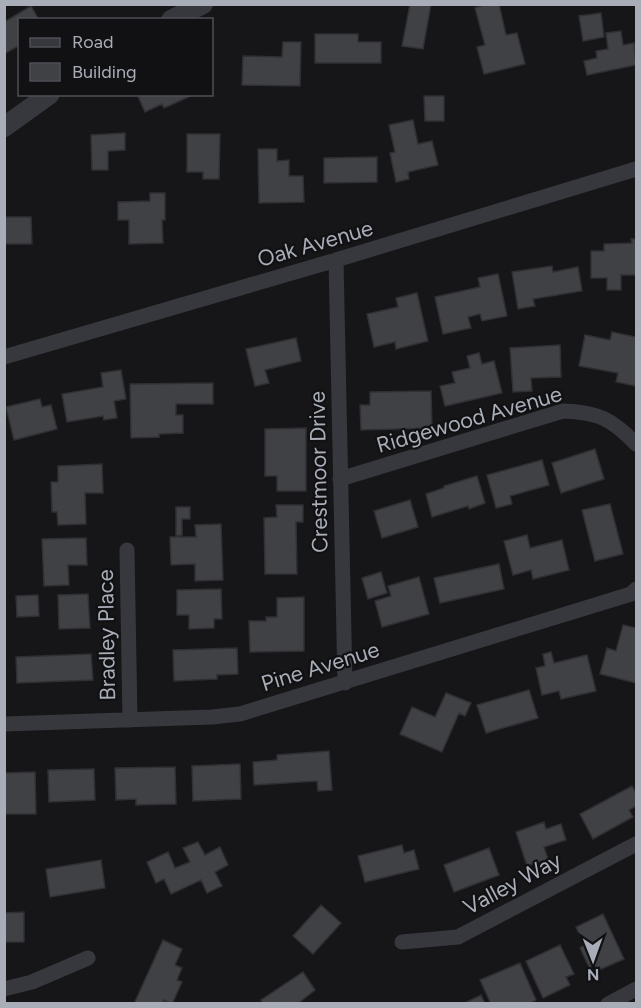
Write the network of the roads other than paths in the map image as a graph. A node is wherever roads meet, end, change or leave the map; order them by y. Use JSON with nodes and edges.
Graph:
{"nodes":[{"id":1,"x":203,"y":4,"type":"edge"},
{"id":2,"x":175,"y":18,"type":"edge"},
{"id":3,"x":47,"y":96,"type":"edge"},
{"id":4,"x":4,"y":127,"type":"edge"},
{"id":5,"x":636,"y":169,"type":"edge"},
{"id":6,"x":336,"y":260,"type":"junction"},
{"id":7,"x":4,"y":357,"type":"edge"},
{"id":8,"x":636,"y":444,"type":"edge"},
{"id":9,"x":340,"y":479,"type":"junction"},
{"id":10,"x":127,"y":550,"type":"dead end"},
{"id":11,"x":636,"y":589,"type":"edge"},
{"id":12,"x":345,"y":682,"type":"junction"},
{"id":13,"x":130,"y":720,"type":"junction"},
{"id":14,"x":4,"y":724,"type":"edge"},
{"id":15,"x":636,"y":844,"type":"edge"},
{"id":16,"x":402,"y":942,"type":"dead end"},
{"id":17,"x":88,"y":958,"type":"dead end"},
{"id":18,"x":636,"y":989,"type":"edge"},
{"id":19,"x":4,"y":990,"type":"edge"},
{"id":20,"x":608,"y":1004,"type":"edge"}],
"edges":[{"from":1,"to":2,"type":"street"},
{"from":3,"to":4,"type":"street"},
{"from":5,"to":6,"type":"street","name":"Oak Avenue"},
{"from":6,"to":7,"type":"street","name":"Oak Avenue"},
{"from":6,"to":9,"type":"street","name":"Crestmoor Drive"},
{"from":8,"to":9,"type":"street","name":"Ridgewood Avenue"},
{"from":9,"to":12,"type":"street","name":"Crestmoor Drive"},
{"from":10,"to":13,"type":"street","name":"Bradley Place"},
{"from":11,"to":12,"type":"street","name":"Pine Avenue"},
{"from":12,"to":13,"type":"street","name":"Pine Avenue"},
{"from":13,"to":14,"type":"street","name":"Pine Avenue"},
{"from":15,"to":16,"type":"street","name":"Valley Way"},
{"from":17,"to":19,"type":"street"},
{"from":18,"to":20,"type":"street"}]}
